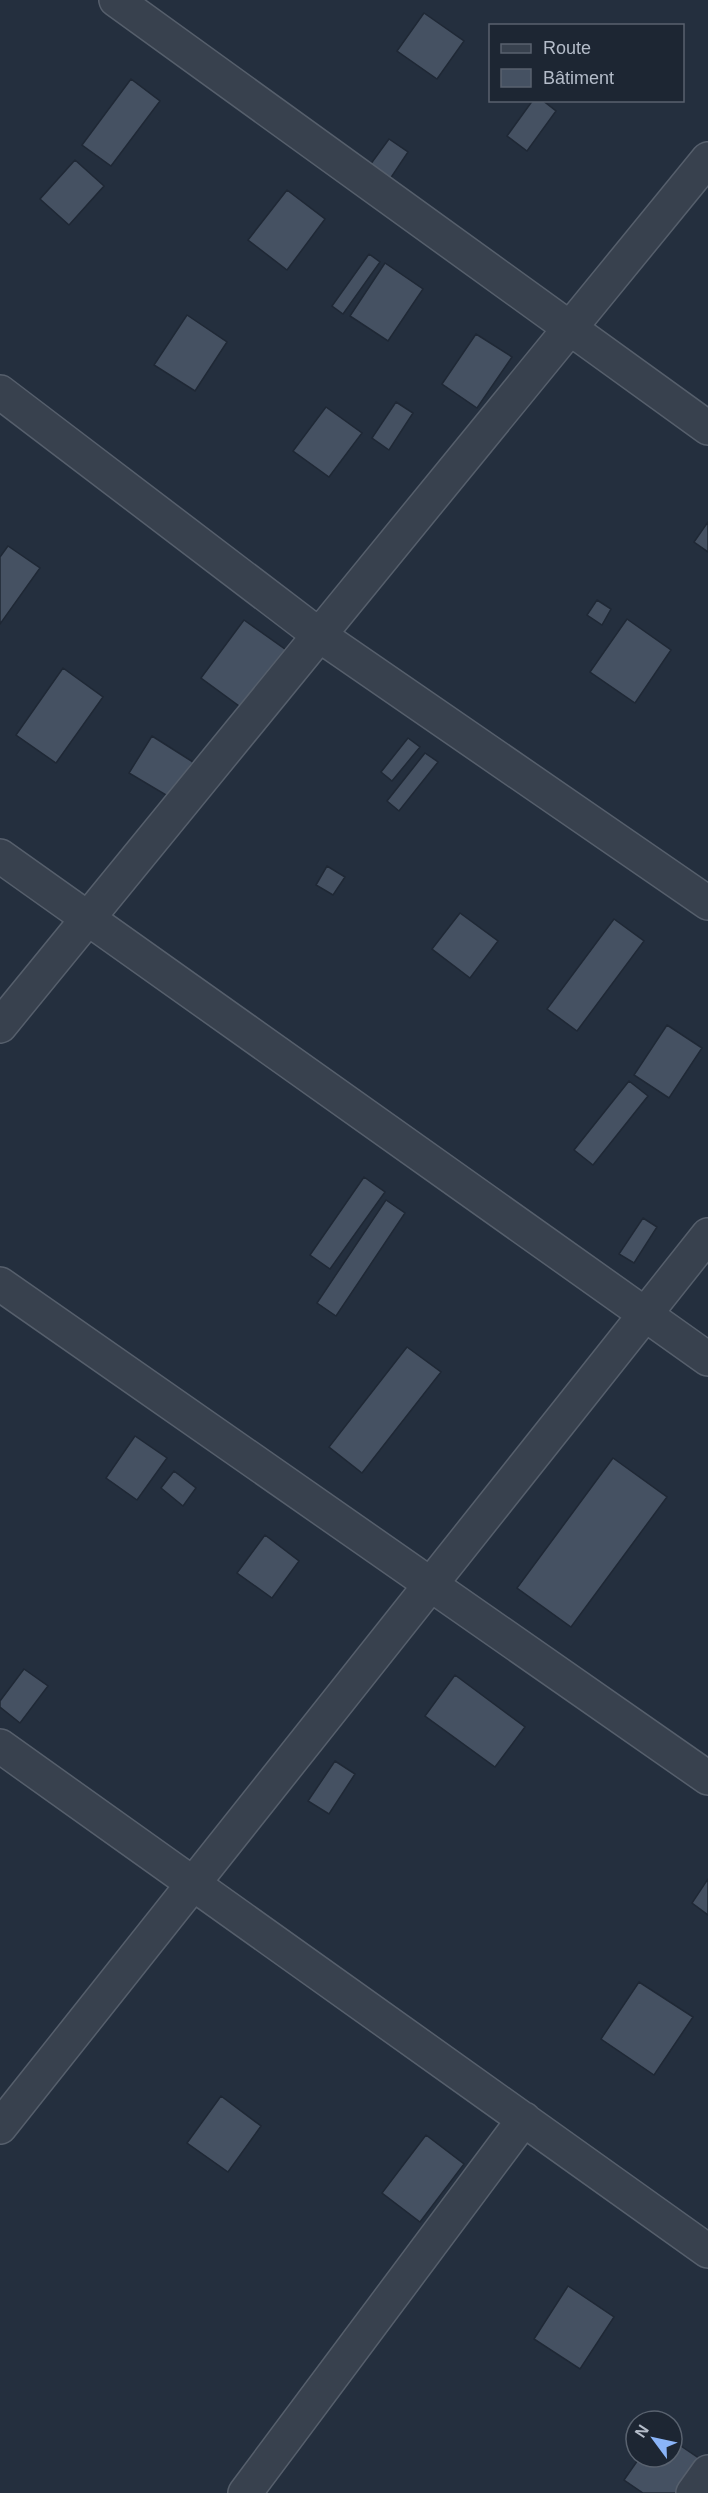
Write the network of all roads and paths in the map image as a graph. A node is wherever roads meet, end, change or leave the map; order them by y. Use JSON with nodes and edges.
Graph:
{"nodes":[{"id":1,"x":116,"y":0,"type":"edge"},
{"id":2,"x":708,"y":159,"type":"edge"},
{"id":3,"x":569,"y":328,"type":"junction"},
{"id":4,"x":0,"y":392,"type":"edge"},
{"id":5,"x":708,"y":428,"type":"edge"},
{"id":6,"x":319,"y":634,"type":"junction"},
{"id":7,"x":0,"y":856,"type":"edge"},
{"id":8,"x":708,"y":903,"type":"edge"},
{"id":9,"x":88,"y":918,"type":"junction"},
{"id":10,"x":0,"y":1026,"type":"edge"},
{"id":11,"x":708,"y":1235,"type":"edge"},
{"id":12,"x":0,"y":1284,"type":"edge"},
{"id":13,"x":646,"y":1315,"type":"junction"},
{"id":14,"x":708,"y":1359,"type":"edge"},
{"id":15,"x":431,"y":1584,"type":"junction"},
{"id":16,"x":0,"y":1746,"type":"edge"},
{"id":17,"x":708,"y":1778,"type":"edge"},
{"id":18,"x":193,"y":1884,"type":"junction"},
{"id":19,"x":524,"y":2120,"type":"junction"},
{"id":20,"x":0,"y":2127,"type":"edge"},
{"id":21,"x":708,"y":2251,"type":"edge"},
{"id":22,"x":708,"y":2472,"type":"edge"},
{"id":23,"x":245,"y":2493,"type":"edge"},
{"id":24,"x":693,"y":2493,"type":"edge"}],
"edges":[{"from":1,"to":3,"type":"street"},
{"from":2,"to":3,"type":"street"},
{"from":3,"to":5,"type":"street"},
{"from":3,"to":6,"type":"street"},
{"from":4,"to":6,"type":"street"},
{"from":6,"to":8,"type":"street"},
{"from":6,"to":9,"type":"street"},
{"from":7,"to":9,"type":"street"},
{"from":9,"to":10,"type":"street"},
{"from":9,"to":13,"type":"street"},
{"from":11,"to":13,"type":"street"},
{"from":12,"to":15,"type":"street"},
{"from":13,"to":14,"type":"street"},
{"from":13,"to":15,"type":"street"},
{"from":15,"to":17,"type":"street"},
{"from":15,"to":18,"type":"street"},
{"from":16,"to":18,"type":"street"},
{"from":18,"to":19,"type":"street"},
{"from":18,"to":20,"type":"street"},
{"from":19,"to":21,"type":"street"},
{"from":19,"to":23,"type":"street"},
{"from":22,"to":24,"type":"street"}]}
